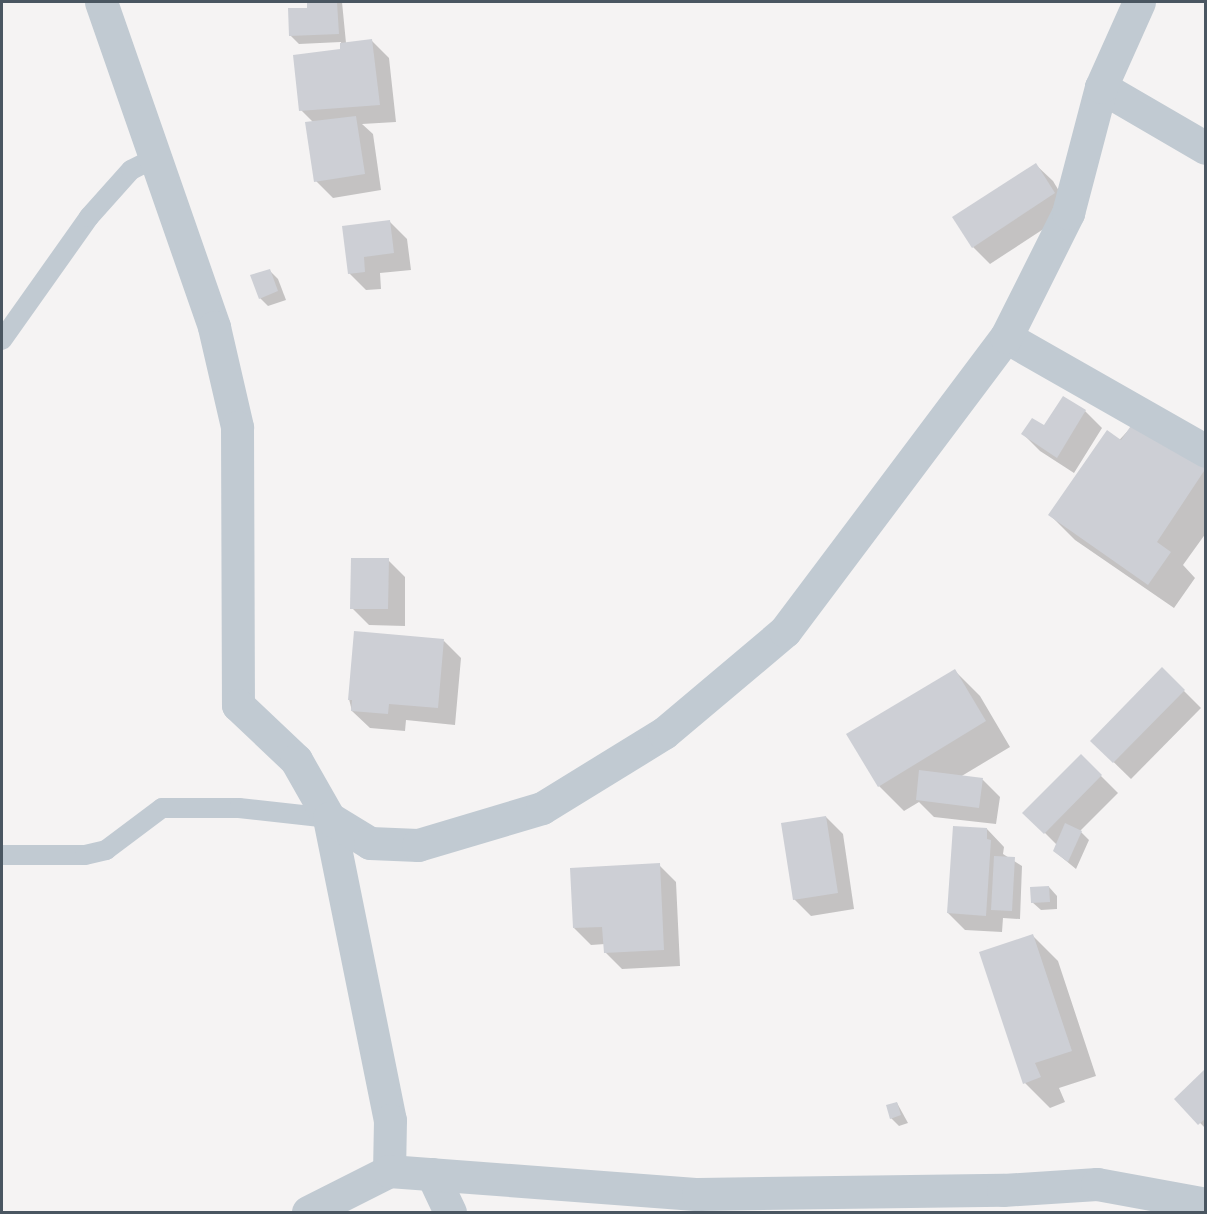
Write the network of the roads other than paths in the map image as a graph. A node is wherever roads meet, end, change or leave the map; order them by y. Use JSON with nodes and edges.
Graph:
{"nodes":[{"id":1,"x":101,"y":2,"type":"edge"},
{"id":2,"x":1139,"y":2,"type":"edge"},
{"id":3,"x":1101,"y":87,"type":"junction"},
{"id":4,"x":1206,"y":148,"type":"edge"},
{"id":5,"x":156,"y":157,"type":"junction"},
{"id":6,"x":1006,"y":337,"type":"junction"},
{"id":7,"x":2,"y":340,"type":"edge"},
{"id":8,"x":1206,"y":451,"type":"edge"},
{"id":9,"x":328,"y":818,"type":"junction"},
{"id":10,"x":2,"y":855,"type":"edge"},
{"id":11,"x":389,"y":1171,"type":"junction"},
{"id":12,"x":432,"y":1174,"type":"junction"},
{"id":13,"x":1206,"y":1204,"type":"edge"},
{"id":14,"x":308,"y":1212,"type":"edge"},
{"id":15,"x":450,"y":1212,"type":"edge"}],
"edges":[{"from":1,"to":5,"type":"street"},
{"from":2,"to":3,"type":"street"},
{"from":3,"to":4,"type":"street"},
{"from":3,"to":6,"type":"street"},
{"from":5,"to":7,"type":"lane"},
{"from":5,"to":9,"type":"street"},
{"from":6,"to":8,"type":"street"},
{"from":6,"to":9,"type":"street"},
{"from":9,"to":10,"type":"lane"},
{"from":9,"to":11,"type":"street"},
{"from":11,"to":12,"type":"street"},
{"from":11,"to":14,"type":"street"},
{"from":12,"to":13,"type":"street"},
{"from":12,"to":15,"type":"street"}]}
